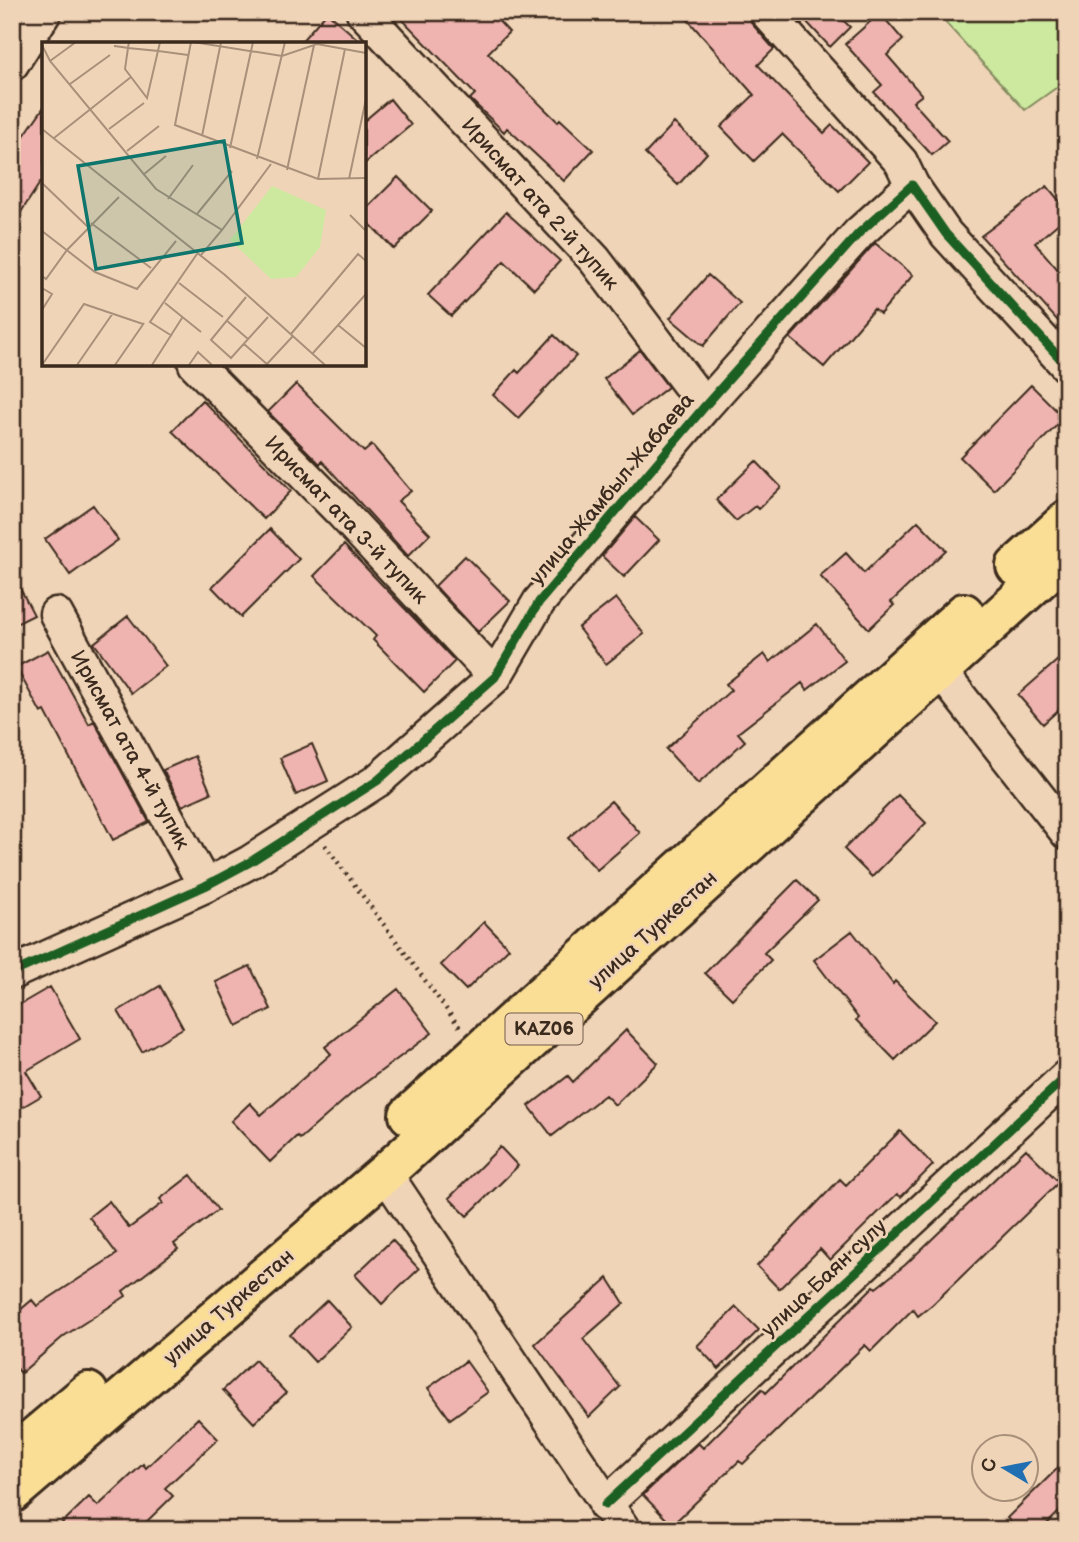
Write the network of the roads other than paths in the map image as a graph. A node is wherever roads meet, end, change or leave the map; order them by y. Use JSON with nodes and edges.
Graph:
{"nodes":[{"id":1,"x":46,"y":12,"type":"edge"},
{"id":2,"x":363,"y":12,"type":"edge"},
{"id":3,"x":766,"y":12,"type":"edge"},
{"id":4,"x":12,"y":64,"type":"edge"},
{"id":5,"x":912,"y":185,"type":"junction"},
{"id":6,"x":197,"y":366,"type":"edge"},
{"id":7,"x":1067,"y":366,"type":"edge"},
{"id":8,"x":705,"y":406,"type":"junction"},
{"id":9,"x":1067,"y":520,"type":"edge"},
{"id":10,"x":1067,"y":555,"type":"edge"},
{"id":11,"x":56,"y":614,"type":"dead end"},
{"id":12,"x":940,"y":671,"type":"junction"},
{"id":13,"x":495,"y":677,"type":"junction"},
{"id":14,"x":1067,"y":833,"type":"edge"},
{"id":15,"x":205,"y":886,"type":"junction"},
{"id":16,"x":12,"y":973,"type":"edge"},
{"id":17,"x":1067,"y":1076,"type":"edge"},
{"id":18,"x":385,"y":1173,"type":"junction"},
{"id":19,"x":12,"y":1456,"type":"edge"},
{"id":20,"x":12,"y":1493,"type":"edge"},
{"id":21,"x":605,"y":1505,"type":"junction"},
{"id":22,"x":624,"y":1530,"type":"edge"}],
"edges":[{"from":1,"to":4,"type":"street"},
{"from":2,"to":8,"type":"street","name":"Ирисмат ата 2-й тупик"},
{"from":3,"to":5,"type":"street"},
{"from":5,"to":7,"type":"street"},
{"from":5,"to":8,"type":"street","name":"улица Жамбыл Жабаева"},
{"from":6,"to":13,"type":"street","name":"Ирисмат ата 3-й тупик"},
{"from":8,"to":13,"type":"street","name":"улица Жамбыл Жабаева"},
{"from":9,"to":19,"type":"highway","name":"улица Туркестан","number":"KАZ06"},
{"from":10,"to":12,"type":"highway","name":"улица Туркестан","number":"KАZ06"},
{"from":11,"to":15,"type":"street","name":"Ирисмат ата 4-й тупик"},
{"from":12,"to":14,"type":"street"},
{"from":12,"to":18,"type":"highway","name":"улица Туркестан","number":"KАZ06"},
{"from":13,"to":15,"type":"street","name":"улица Жамбыл Жабаева"},
{"from":15,"to":16,"type":"street","name":"улица Жамбыл Жабаева"},
{"from":17,"to":21,"type":"street","name":"улица Баян сулу"},
{"from":18,"to":20,"type":"highway","name":"улица Туркестан","number":"KАZ06"},
{"from":18,"to":21,"type":"street"},
{"from":21,"to":22,"type":"street"}]}
